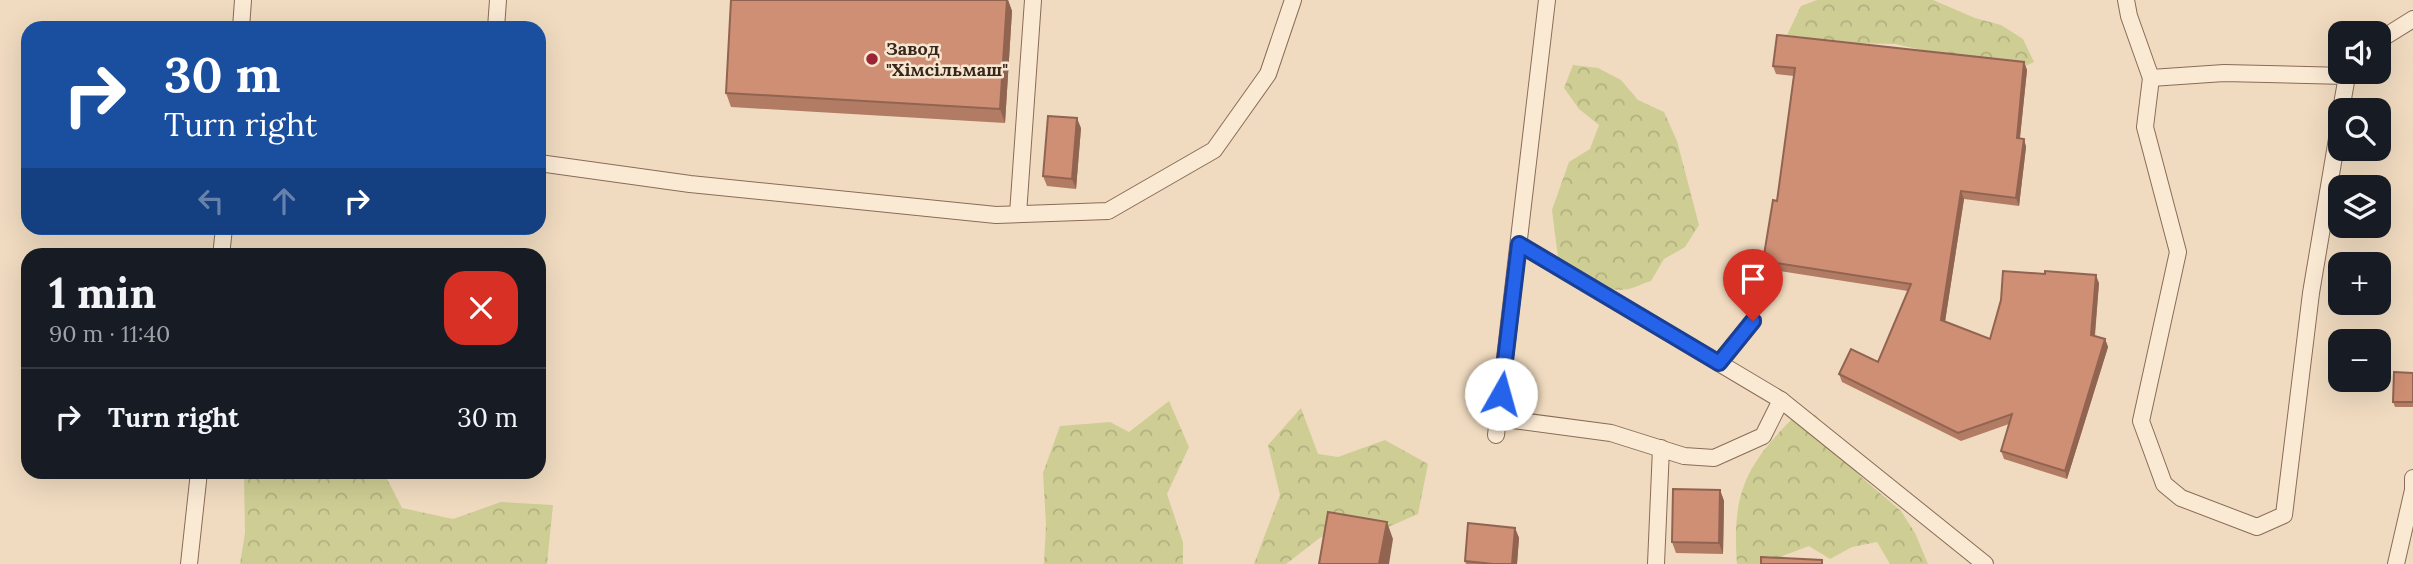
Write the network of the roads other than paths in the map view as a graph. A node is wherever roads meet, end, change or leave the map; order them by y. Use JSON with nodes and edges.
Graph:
{"nodes":[{"id":1,"x":243,"y":0,"type":"edge"},
{"id":2,"x":498,"y":0,"type":"edge"},
{"id":3,"x":1033,"y":0,"type":"edge"},
{"id":4,"x":1293,"y":0,"type":"edge"},
{"id":5,"x":1547,"y":0,"type":"edge"},
{"id":6,"x":2126,"y":0,"type":"edge"},
{"id":7,"x":2413,"y":19,"type":"edge"},
{"id":8,"x":242,"y":21,"type":"edge"},
{"id":9,"x":496,"y":21,"type":"edge"},
{"id":10,"x":2391,"y":33,"type":"edge"},
{"id":11,"x":2328,"y":74,"type":"edge"},
{"id":12,"x":2151,"y":78,"type":"junction"},
{"id":13,"x":2333,"y":161,"type":"edge"},
{"id":14,"x":546,"y":164,"type":"edge"},
{"id":15,"x":1018,"y":214,"type":"junction"},
{"id":16,"x":1519,"y":244,"type":"junction"},
{"id":17,"x":1753,"y":321,"type":"dead end"},
{"id":18,"x":1719,"y":363,"type":"junction"},
{"id":19,"x":1781,"y":400,"type":"junction"},
{"id":20,"x":1661,"y":448,"type":"junction"},
{"id":21,"x":2413,"y":478,"type":"edge"},
{"id":22,"x":198,"y":479,"type":"edge"},
{"id":23,"x":189,"y":564,"type":"edge"},
{"id":24,"x":1657,"y":564,"type":"edge"},
{"id":25,"x":1985,"y":564,"type":"edge"},
{"id":26,"x":2396,"y":564,"type":"edge"}],
"edges":[{"from":1,"to":8,"type":"lane"},
{"from":2,"to":9,"type":"lane"},
{"from":3,"to":15,"type":"lane"},
{"from":4,"to":15,"type":"lane"},
{"from":5,"to":16,"type":"lane"},
{"from":6,"to":12,"type":"lane"},
{"from":7,"to":10,"type":"lane"},
{"from":11,"to":12,"type":"lane"},
{"from":12,"to":13,"type":"lane"},
{"from":14,"to":15,"type":"lane"},
{"from":16,"to":18,"type":"lane"},
{"from":16,"to":20,"type":"lane"},
{"from":17,"to":18,"type":"lane"},
{"from":18,"to":19,"type":"lane"},
{"from":19,"to":20,"type":"lane"},
{"from":19,"to":25,"type":"lane"},
{"from":20,"to":24,"type":"lane"},
{"from":21,"to":26,"type":"lane"},
{"from":22,"to":23,"type":"lane"}]}
